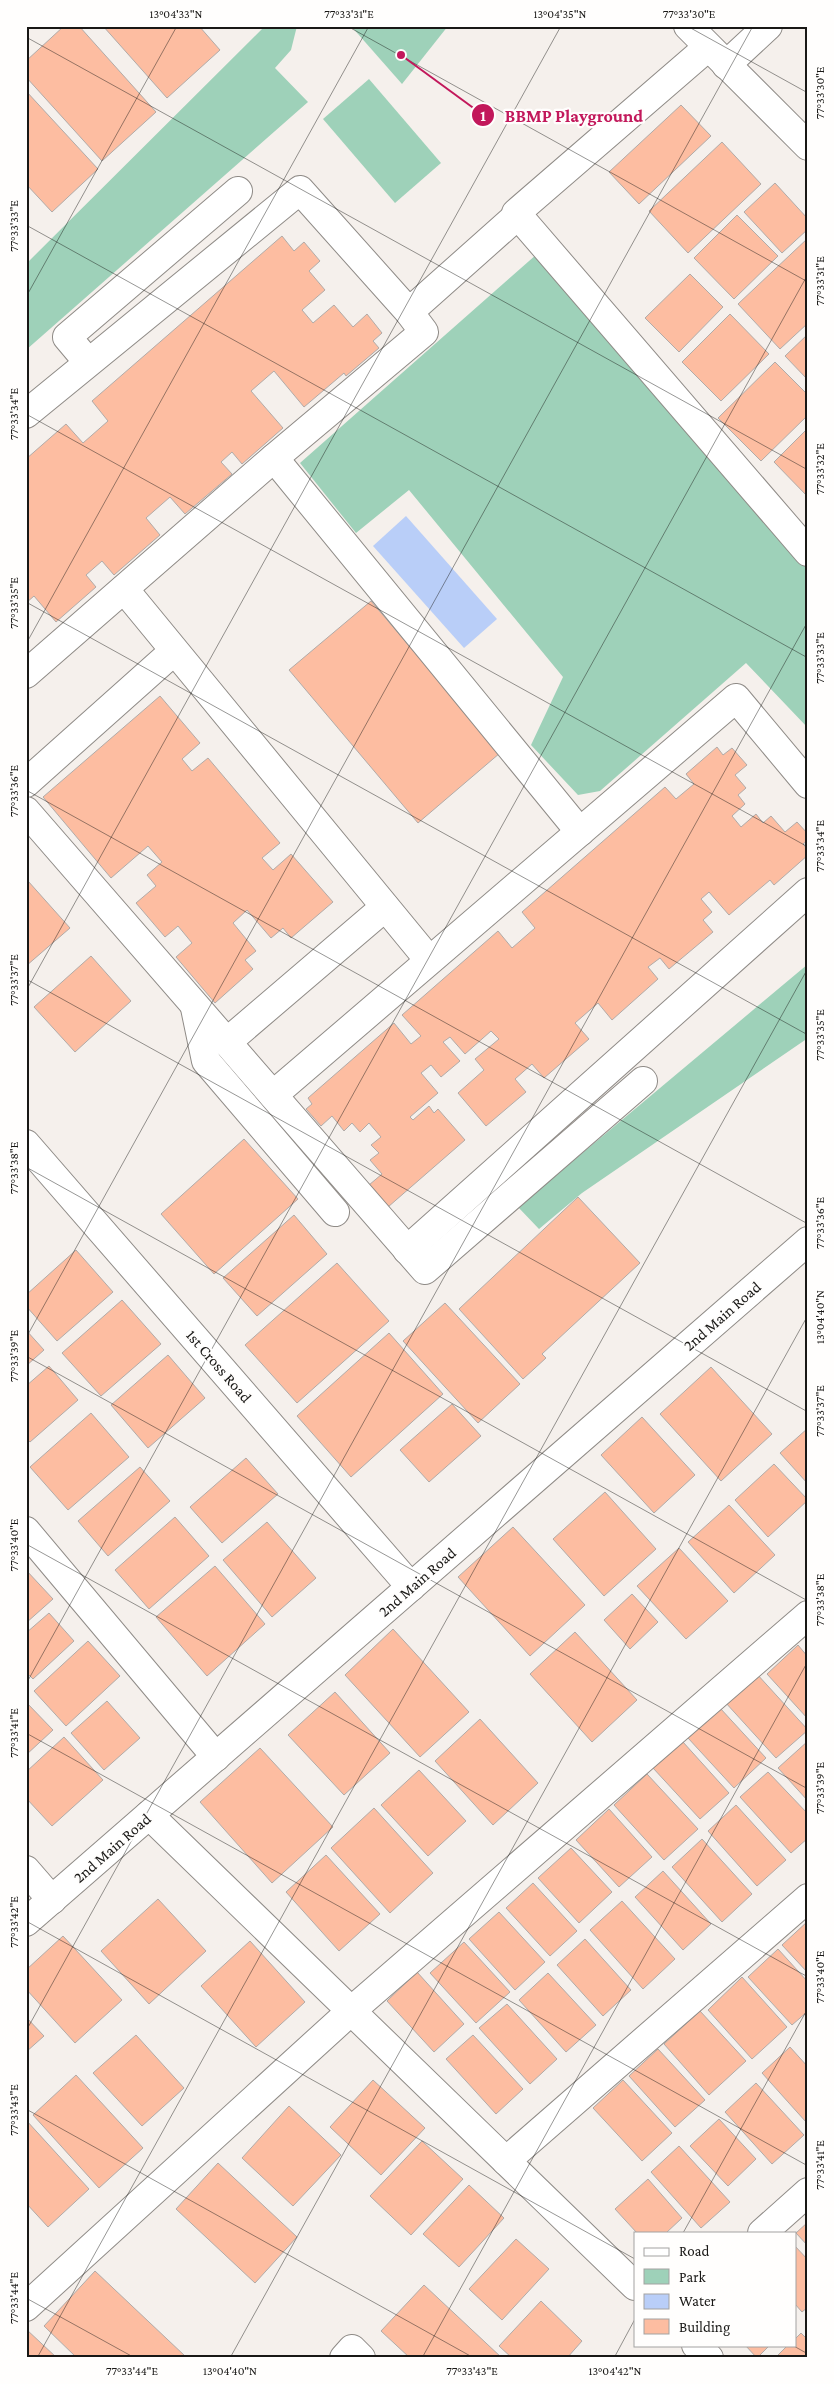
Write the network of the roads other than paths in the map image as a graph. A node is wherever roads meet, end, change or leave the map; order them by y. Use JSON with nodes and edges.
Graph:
{"nodes":[{"id":1,"x":688,"y":26,"type":"edge"},
{"id":2,"x":768,"y":26,"type":"edge"},
{"id":3,"x":717,"y":56,"type":"junction"},
{"id":4,"x":808,"y":146,"type":"edge"},
{"id":5,"x":238,"y":191,"type":"dead end"},
{"id":6,"x":518,"y":215,"type":"junction"},
{"id":7,"x":409,"y":312,"type":"junction"},
{"id":8,"x":88,"y":362,"type":"junction"},
{"id":9,"x":26,"y":414,"type":"edge"},
{"id":10,"x":274,"y":458,"type":"junction"},
{"id":11,"x":808,"y":552,"type":"edge"},
{"id":12,"x":124,"y":590,"type":"junction"},
{"id":13,"x":174,"y":651,"type":"junction"},
{"id":14,"x":26,"y":674,"type":"edge"},
{"id":15,"x":26,"y":783,"type":"edge"},
{"id":16,"x":808,"y":784,"type":"edge"},
{"id":17,"x":26,"y":811,"type":"edge"},
{"id":18,"x":580,"y":832,"type":"junction"},
{"id":19,"x":808,"y":892,"type":"edge"},
{"id":20,"x":385,"y":907,"type":"junction"},
{"id":21,"x":429,"y":960,"type":"junction"},
{"id":22,"x":194,"y":1004,"type":"junction"},
{"id":23,"x":227,"y":1042,"type":"junction"},
{"id":24,"x":643,"y":1081,"type":"dead end"},
{"id":25,"x":273,"y":1095,"type":"junction"},
{"id":26,"x":26,"y":1144,"type":"edge"},
{"id":27,"x":335,"y":1212,"type":"dead end"},
{"id":28,"x":808,"y":1241,"type":"edge"},
{"id":29,"x":407,"y":1250,"type":"junction"},
{"id":30,"x":26,"y":1531,"type":"edge"},
{"id":31,"x":411,"y":1587,"type":"junction"},
{"id":32,"x":808,"y":1615,"type":"edge"},
{"id":33,"x":216,"y":1756,"type":"junction"},
{"id":34,"x":149,"y":1815,"type":"junction"},
{"id":35,"x":26,"y":1870,"type":"edge"},
{"id":36,"x":808,"y":1898,"type":"edge"},
{"id":37,"x":52,"y":1900,"type":"junction"},
{"id":38,"x":26,"y":1922,"type":"edge"},
{"id":39,"x":351,"y":2011,"type":"junction"},
{"id":40,"x":506,"y":2160,"type":"junction"},
{"id":41,"x":808,"y":2192,"type":"edge"},
{"id":42,"x":763,"y":2232,"type":"edge"},
{"id":43,"x":634,"y":2285,"type":"edge"},
{"id":44,"x":26,"y":2307,"type":"edge"},
{"id":45,"x":697,"y":2346,"type":"edge"},
{"id":46,"x":344,"y":2358,"type":"edge"},
{"id":47,"x":361,"y":2358,"type":"edge"},
{"id":48,"x":709,"y":2358,"type":"edge"}],
"edges":[{"from":1,"to":3,"type":"street"},
{"from":2,"to":3,"type":"street"},
{"from":3,"to":4,"type":"street"},
{"from":3,"to":6,"type":"street"},
{"from":5,"to":8,"type":"street"},
{"from":6,"to":7,"type":"street"},
{"from":6,"to":11,"type":"street"},
{"from":7,"to":8,"type":"street"},
{"from":7,"to":10,"type":"street"},
{"from":8,"to":9,"type":"street"},
{"from":10,"to":12,"type":"street"},
{"from":10,"to":18,"type":"street"},
{"from":12,"to":13,"type":"street"},
{"from":12,"to":14,"type":"street"},
{"from":13,"to":15,"type":"street"},
{"from":13,"to":20,"type":"street"},
{"from":16,"to":18,"type":"street"},
{"from":17,"to":22,"type":"street"},
{"from":18,"to":21,"type":"street"},
{"from":19,"to":29,"type":"street"},
{"from":20,"to":21,"type":"street"},
{"from":20,"to":23,"type":"street"},
{"from":21,"to":25,"type":"street"},
{"from":22,"to":23,"type":"street"},
{"from":22,"to":27,"type":"street"},
{"from":23,"to":25,"type":"street"},
{"from":24,"to":29,"type":"street"},
{"from":25,"to":29,"type":"street"},
{"from":26,"to":31,"type":"street","name":"1st Cross Road"},
{"from":28,"to":31,"type":"street","name":"2nd Main Road"},
{"from":30,"to":33,"type":"street"},
{"from":31,"to":33,"type":"street","name":"2nd Main Road"},
{"from":32,"to":39,"type":"street"},
{"from":33,"to":34,"type":"street","name":"2nd Main Road"},
{"from":34,"to":37,"type":"street","name":"2nd Main Road"},
{"from":34,"to":39,"type":"street"},
{"from":35,"to":37,"type":"street"},
{"from":36,"to":40,"type":"street"},
{"from":37,"to":38,"type":"street","name":"2nd Main Road"},
{"from":39,"to":40,"type":"street"},
{"from":39,"to":44,"type":"street"},
{"from":40,"to":43,"type":"street"},
{"from":41,"to":42,"type":"street"},
{"from":45,"to":48,"type":"street"},
{"from":46,"to":47,"type":"street"}]}
